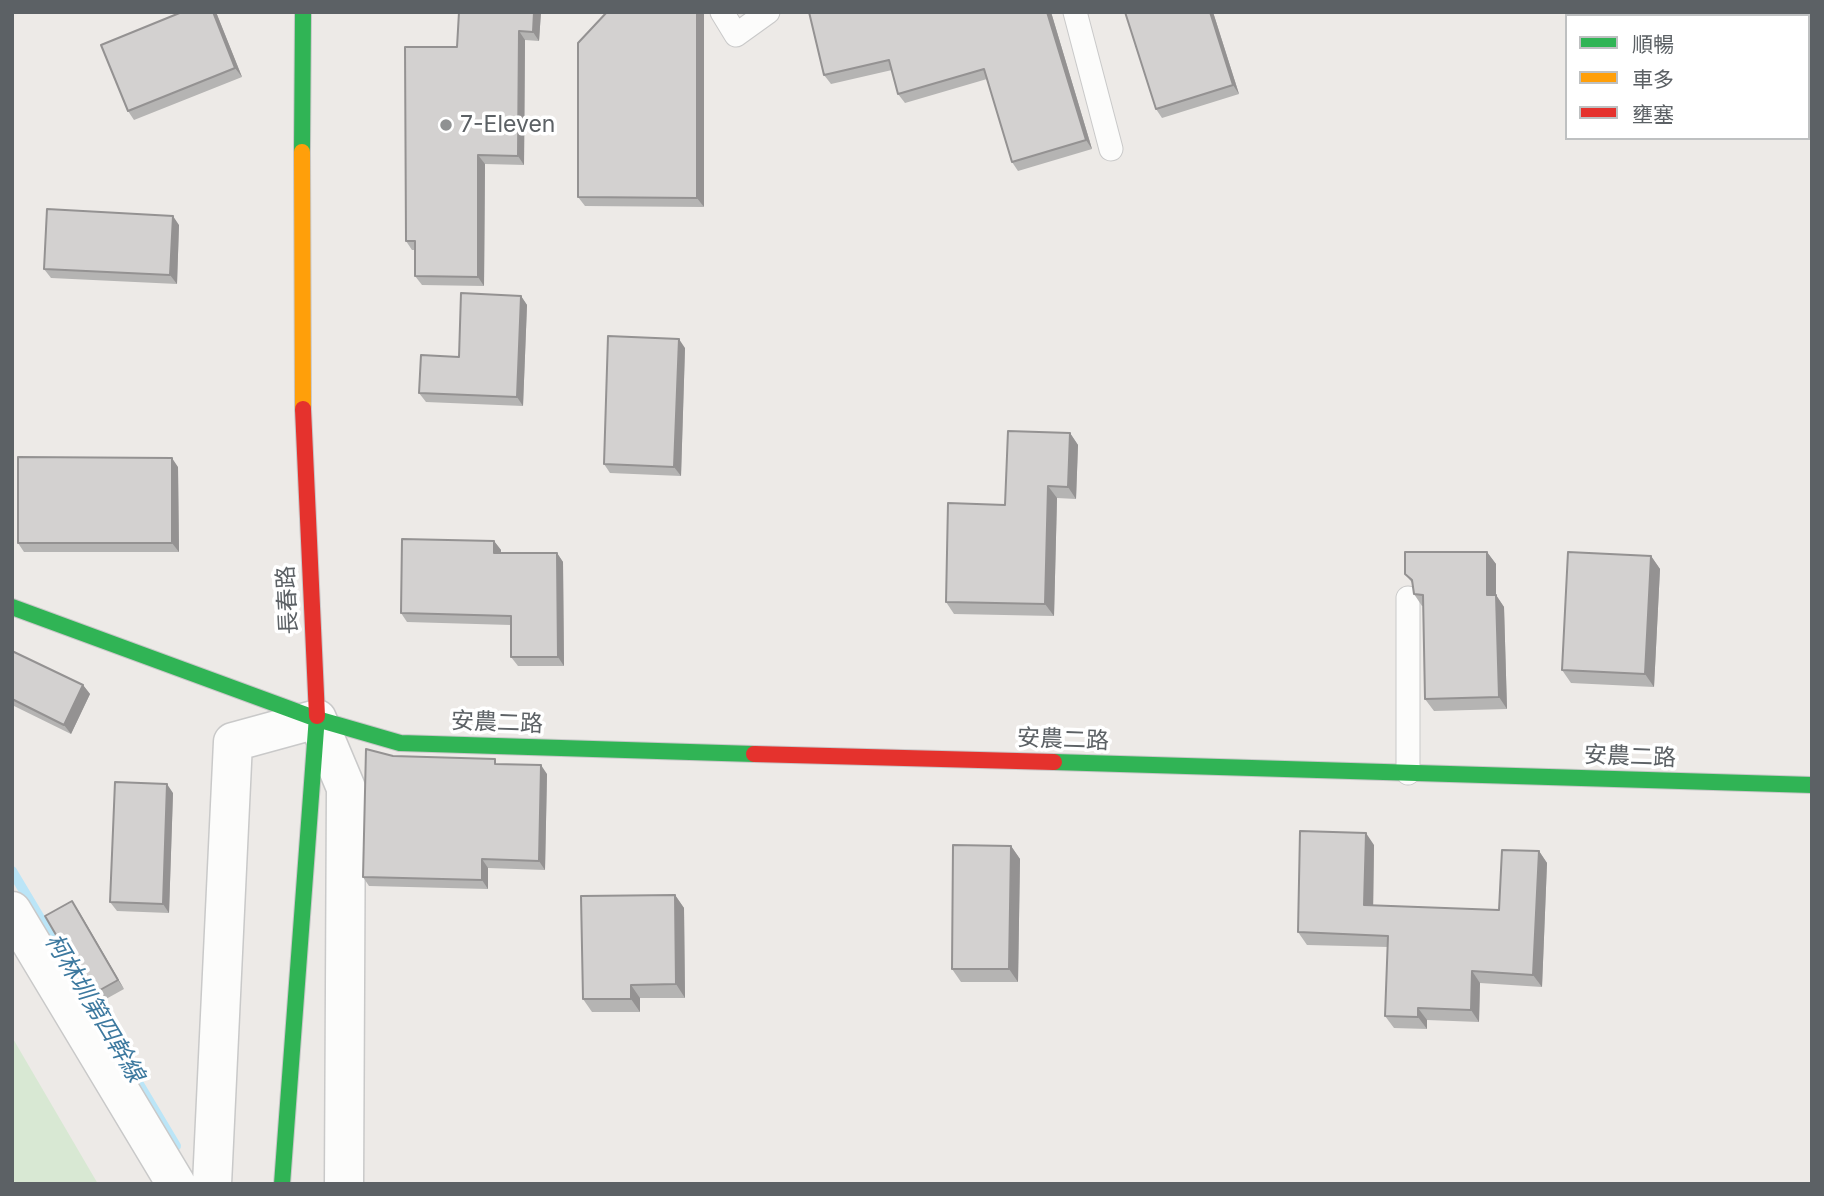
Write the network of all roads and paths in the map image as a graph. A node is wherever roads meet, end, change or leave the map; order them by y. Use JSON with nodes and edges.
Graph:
{"nodes":[{"id":1,"x":303,"y":12,"type":"edge"},
{"id":2,"x":722,"y":12,"type":"edge"},
{"id":3,"x":768,"y":12,"type":"edge"},
{"id":4,"x":1075,"y":12,"type":"edge"},
{"id":5,"x":1111,"y":149,"type":"dead end"},
{"id":6,"x":1408,"y":598,"type":"edge"},
{"id":7,"x":12,"y":607,"type":"edge"},
{"id":8,"x":317,"y":719,"type":"junction"},
{"id":9,"x":1408,"y":773,"type":"junction"},
{"id":10,"x":1812,"y":785,"type":"edge"},
{"id":11,"x":12,"y":911,"type":"edge"},
{"id":12,"x":176,"y":1184,"type":"edge"},
{"id":13,"x":212,"y":1184,"type":"edge"},
{"id":14,"x":282,"y":1184,"type":"edge"},
{"id":15,"x":344,"y":1184,"type":"edge"}],
"edges":[{"from":1,"to":8,"type":"street","name":"長春路"},
{"from":2,"to":3,"type":"lane"},
{"from":4,"to":5,"type":"lane"},
{"from":6,"to":9,"type":"lane"},
{"from":7,"to":8,"type":"street","name":"安農二路"},
{"from":8,"to":9,"type":"street","name":"安農二路"},
{"from":8,"to":13,"type":"street"},
{"from":8,"to":14,"type":"street","name":"長春路"},
{"from":8,"to":15,"type":"street"},
{"from":9,"to":10,"type":"street","name":"安農二路"},
{"from":11,"to":12,"type":"street"}]}
